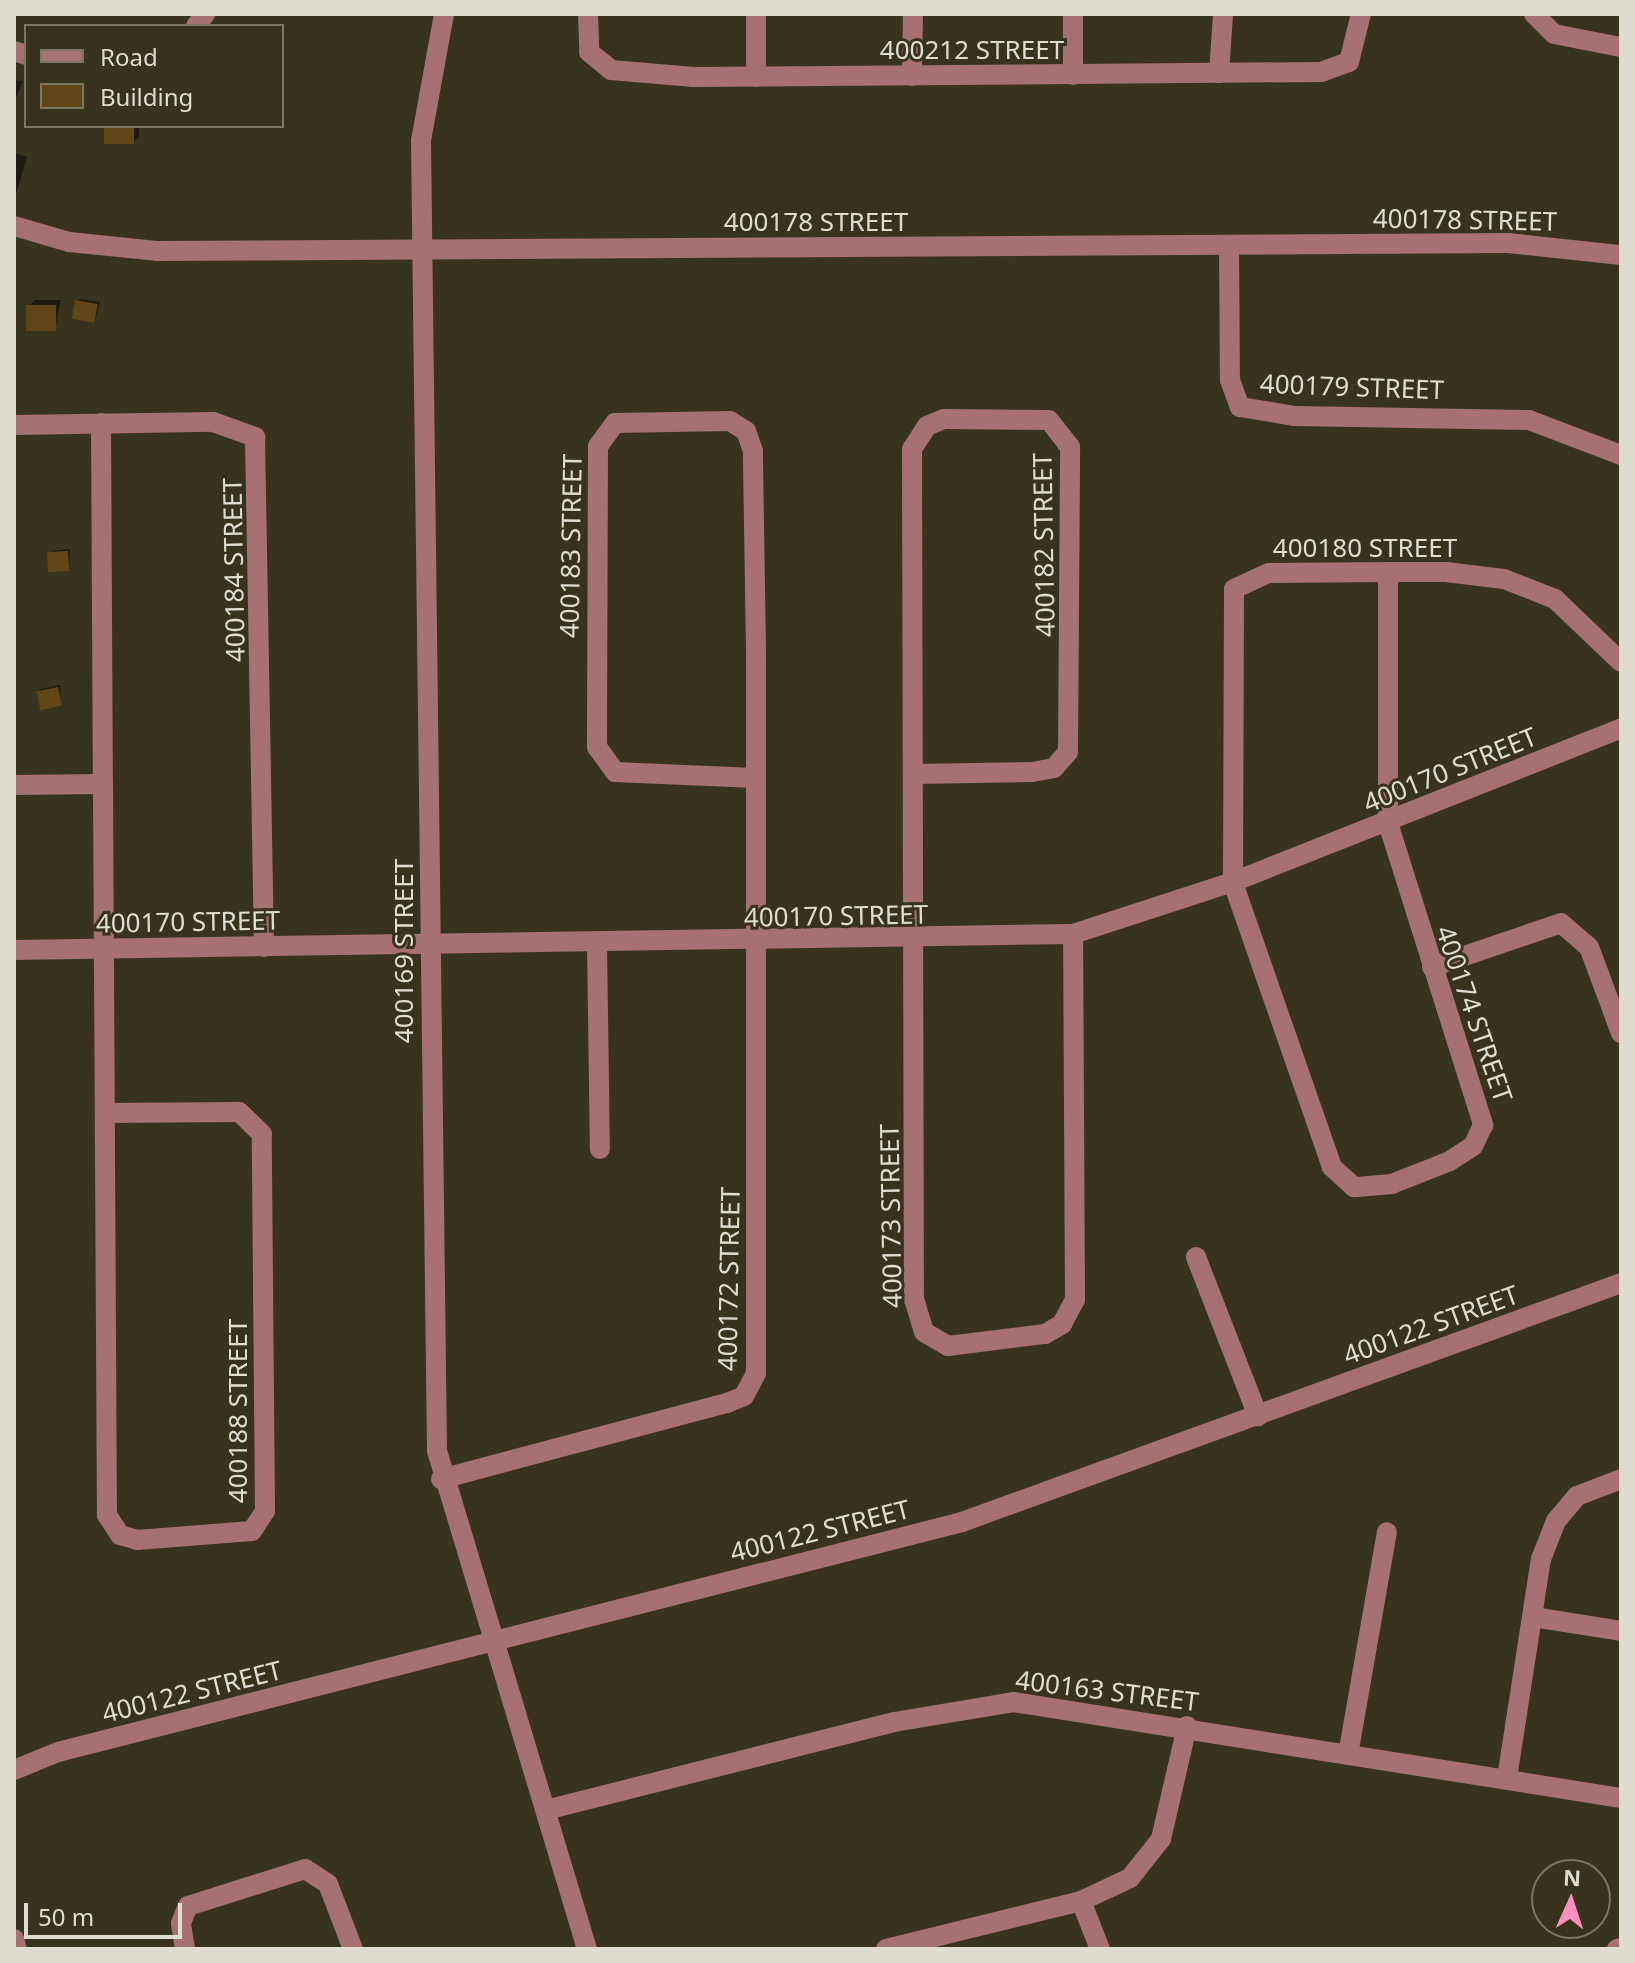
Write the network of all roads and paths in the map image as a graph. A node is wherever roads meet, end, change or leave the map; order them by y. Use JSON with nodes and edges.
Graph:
{"nodes":[{"id":1,"x":444,"y":14,"type":"edge"},
{"id":2,"x":588,"y":14,"type":"edge"},
{"id":3,"x":756,"y":14,"type":"edge"},
{"id":4,"x":913,"y":14,"type":"edge"},
{"id":5,"x":1073,"y":14,"type":"edge"},
{"id":6,"x":1223,"y":14,"type":"edge"},
{"id":7,"x":1361,"y":14,"type":"edge"},
{"id":8,"x":1534,"y":14,"type":"edge"},
{"id":9,"x":1621,"y":47,"type":"edge"},
{"id":10,"x":1219,"y":73,"type":"junction"},
{"id":11,"x":1073,"y":75,"type":"junction"},
{"id":12,"x":912,"y":76,"type":"junction"},
{"id":13,"x":756,"y":77,"type":"junction"},
{"id":14,"x":14,"y":226,"type":"edge"},
{"id":15,"x":1229,"y":245,"type":"junction"},
{"id":16,"x":427,"y":251,"type":"junction"},
{"id":17,"x":1621,"y":255,"type":"edge"},
{"id":18,"x":101,"y":423,"type":"junction"},
{"id":19,"x":14,"y":425,"type":"edge"},
{"id":20,"x":1621,"y":455,"type":"edge"},
{"id":21,"x":1388,"y":572,"type":"junction"},
{"id":22,"x":1621,"y":662,"type":"edge"},
{"id":23,"x":1621,"y":728,"type":"edge"},
{"id":24,"x":915,"y":774,"type":"junction"},
{"id":25,"x":755,"y":778,"type":"junction"},
{"id":26,"x":103,"y":784,"type":"junction"},
{"id":27,"x":14,"y":785,"type":"edge"},
{"id":28,"x":1388,"y":823,"type":"junction"},
{"id":29,"x":1233,"y":882,"type":"junction"},
{"id":30,"x":1073,"y":934,"type":"junction"},
{"id":31,"x":916,"y":941,"type":"junction"},
{"id":32,"x":597,"y":943,"type":"junction"},
{"id":33,"x":756,"y":943,"type":"junction"},
{"id":34,"x":430,"y":946,"type":"junction"},
{"id":35,"x":264,"y":947,"type":"junction"},
{"id":36,"x":104,"y":948,"type":"junction"},
{"id":37,"x":14,"y":950,"type":"edge"},
{"id":38,"x":1432,"y":967,"type":"junction"},
{"id":39,"x":1621,"y":1033,"type":"edge"},
{"id":40,"x":105,"y":1113,"type":"junction"},
{"id":41,"x":600,"y":1149,"type":"dead end"},
{"id":42,"x":1196,"y":1257,"type":"dead end"},
{"id":43,"x":1621,"y":1283,"type":"edge"},
{"id":44,"x":1258,"y":1416,"type":"junction"},
{"id":45,"x":441,"y":1479,"type":"junction"},
{"id":46,"x":1621,"y":1479,"type":"edge"},
{"id":47,"x":1387,"y":1532,"type":"dead end"},
{"id":48,"x":1533,"y":1617,"type":"junction"},
{"id":49,"x":1621,"y":1631,"type":"edge"},
{"id":50,"x":490,"y":1643,"type":"junction"},
{"id":51,"x":1187,"y":1726,"type":"junction"},
{"id":52,"x":1348,"y":1755,"type":"junction"},
{"id":53,"x":14,"y":1770,"type":"edge"},
{"id":54,"x":1507,"y":1778,"type":"junction"},
{"id":55,"x":1621,"y":1798,"type":"edge"},
{"id":56,"x":546,"y":1810,"type":"junction"},
{"id":57,"x":1081,"y":1901,"type":"junction"},
{"id":58,"x":14,"y":1939,"type":"edge"},
{"id":59,"x":17,"y":1949,"type":"edge"},
{"id":60,"x":185,"y":1949,"type":"edge"},
{"id":61,"x":353,"y":1949,"type":"edge"},
{"id":62,"x":587,"y":1949,"type":"edge"},
{"id":63,"x":886,"y":1949,"type":"edge"},
{"id":64,"x":1100,"y":1949,"type":"edge"}],
"edges":[{"from":1,"to":16,"type":"street","name":"400169 STREET"},
{"from":2,"to":13,"type":"street","name":"400212 STREET"},
{"from":3,"to":13,"type":"street"},
{"from":4,"to":12,"type":"street"},
{"from":5,"to":11,"type":"street"},
{"from":6,"to":10,"type":"street"},
{"from":7,"to":10,"type":"street","name":"400212 STREET"},
{"from":8,"to":9,"type":"street"},
{"from":10,"to":11,"type":"street","name":"400212 STREET"},
{"from":11,"to":12,"type":"street","name":"400212 STREET"},
{"from":12,"to":13,"type":"street","name":"400212 STREET"},
{"from":14,"to":16,"type":"street","name":"400178 STREET"},
{"from":15,"to":16,"type":"street","name":"400178 STREET"},
{"from":15,"to":17,"type":"street","name":"400178 STREET"},
{"from":15,"to":20,"type":"street","name":"400179 STREET"},
{"from":16,"to":34,"type":"street","name":"400169 STREET"},
{"from":18,"to":19,"type":"street","name":"400184 STREET"},
{"from":18,"to":26,"type":"street","name":"400188 STREET"},
{"from":18,"to":35,"type":"street","name":"400184 STREET"},
{"from":21,"to":22,"type":"street","name":"400180 STREET"},
{"from":21,"to":28,"type":"street","name":"400174 STREET"},
{"from":21,"to":29,"type":"street","name":"400180 STREET"},
{"from":23,"to":28,"type":"street","name":"400170 STREET"},
{"from":24,"to":24,"type":"street","name":"400182 STREET"},
{"from":24,"to":31,"type":"street","name":"400182 STREET"},
{"from":25,"to":25,"type":"street","name":"400183 STREET"},
{"from":25,"to":33,"type":"street","name":"400183 STREET"},
{"from":26,"to":27,"type":"street"},
{"from":26,"to":36,"type":"street","name":"400188 STREET"},
{"from":28,"to":29,"type":"street","name":"400170 STREET"},
{"from":28,"to":38,"type":"street","name":"400174 STREET"},
{"from":29,"to":30,"type":"street","name":"400170 STREET"},
{"from":29,"to":38,"type":"street","name":"400174 STREET"},
{"from":30,"to":31,"type":"street","name":"400170 STREET"},
{"from":30,"to":31,"type":"street","name":"400173 STREET"},
{"from":31,"to":33,"type":"street","name":"400170 STREET"},
{"from":32,"to":33,"type":"street","name":"400170 STREET"},
{"from":32,"to":34,"type":"street","name":"400170 STREET"},
{"from":32,"to":41,"type":"street"},
{"from":33,"to":45,"type":"street","name":"400172 STREET"},
{"from":34,"to":35,"type":"street","name":"400170 STREET"},
{"from":34,"to":45,"type":"street","name":"400169 STREET"},
{"from":35,"to":36,"type":"street","name":"400170 STREET"},
{"from":36,"to":37,"type":"street","name":"400170 STREET"},
{"from":36,"to":40,"type":"street","name":"400188 STREET"},
{"from":38,"to":39,"type":"street"},
{"from":40,"to":40,"type":"street","name":"400188 STREET"},
{"from":42,"to":44,"type":"street"},
{"from":43,"to":44,"type":"street","name":"400122 STREET"},
{"from":44,"to":50,"type":"street","name":"400122 STREET"},
{"from":45,"to":50,"type":"street","name":"400169 STREET"},
{"from":46,"to":48,"type":"street"},
{"from":47,"to":52,"type":"street"},
{"from":48,"to":49,"type":"street"},
{"from":48,"to":54,"type":"street"},
{"from":50,"to":53,"type":"street","name":"400122 STREET"},
{"from":50,"to":56,"type":"street","name":"400169 STREET"},
{"from":51,"to":52,"type":"street","name":"400163 STREET"},
{"from":51,"to":56,"type":"street","name":"400163 STREET"},
{"from":51,"to":57,"type":"street"},
{"from":52,"to":54,"type":"street","name":"400163 STREET"},
{"from":54,"to":55,"type":"street","name":"400163 STREET"},
{"from":56,"to":62,"type":"street","name":"400169 STREET"},
{"from":57,"to":63,"type":"street"},
{"from":57,"to":64,"type":"street"},
{"from":58,"to":59,"type":"street"},
{"from":60,"to":61,"type":"street"}]}
